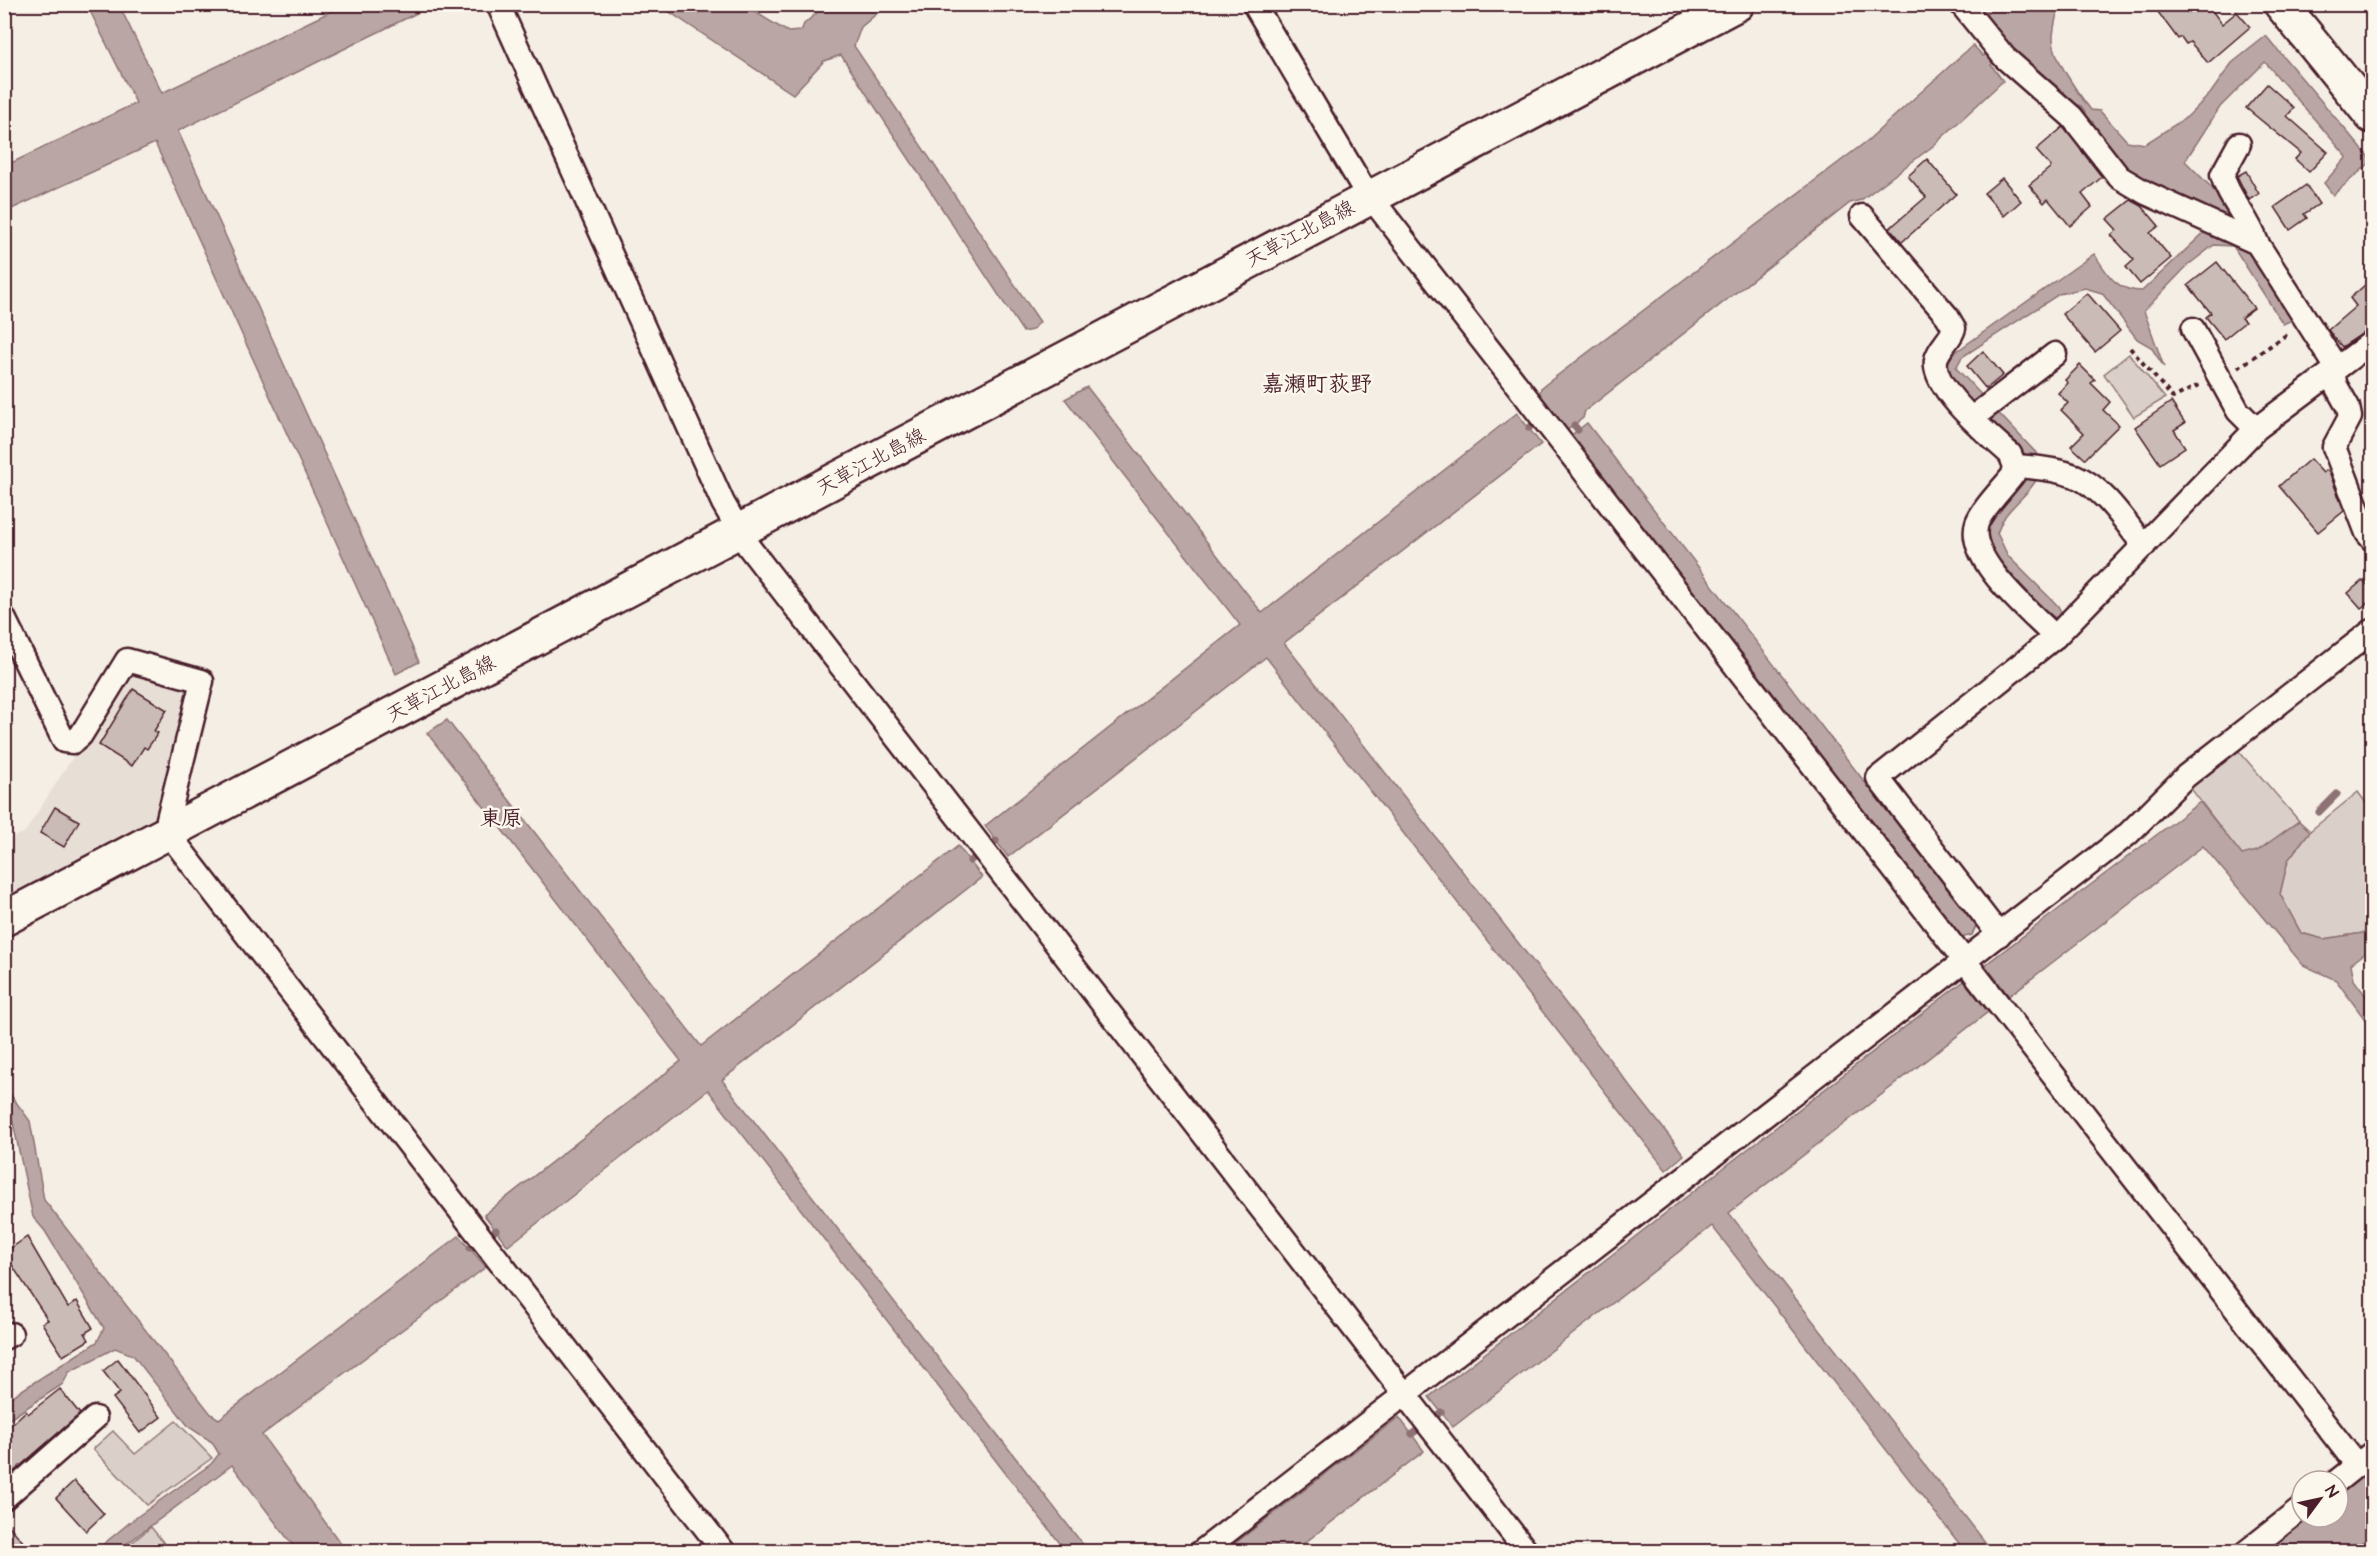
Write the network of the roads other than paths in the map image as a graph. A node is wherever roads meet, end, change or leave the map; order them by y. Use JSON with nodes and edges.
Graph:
{"nodes":[{"id":1,"x":498,"y":4,"type":"edge"},
{"id":2,"x":1254,"y":4,"type":"edge"},
{"id":3,"x":1737,"y":4,"type":"edge"},
{"id":4,"x":1961,"y":4,"type":"edge"},
{"id":5,"x":2281,"y":4,"type":"edge"},
{"id":6,"x":2373,"y":116,"type":"edge"},
{"id":7,"x":2240,"y":144,"type":"dead end"},
{"id":8,"x":1371,"y":197,"type":"junction"},
{"id":9,"x":1862,"y":216,"type":"dead end"},
{"id":10,"x":2257,"y":243,"type":"junction"},
{"id":11,"x":2193,"y":329,"type":"dead end"},
{"id":12,"x":2373,"y":342,"type":"edge"},
{"id":13,"x":2055,"y":354,"type":"dead end"},
{"id":14,"x":2333,"y":372,"type":"junction"},
{"id":15,"x":1971,"y":418,"type":"junction"},
{"id":16,"x":2256,"y":429,"type":"junction"},
{"id":17,"x":2029,"y":467,"type":"junction"},
{"id":18,"x":739,"y":532,"type":"junction"},
{"id":19,"x":2373,"y":539,"type":"edge"},
{"id":20,"x":2144,"y":546,"type":"junction"},
{"id":21,"x":4,"y":618,"type":"edge"},
{"id":22,"x":2373,"y":631,"type":"edge"},
{"id":23,"x":2055,"y":637,"type":"junction"},
{"id":24,"x":172,"y":831,"type":"junction"},
{"id":25,"x":4,"y":919,"type":"edge"},
{"id":26,"x":1999,"y":935,"type":"junction"},
{"id":27,"x":1965,"y":960,"type":"junction"},
{"id":28,"x":1404,"y":1394,"type":"junction"},
{"id":29,"x":95,"y":1418,"type":"dead end"},
{"id":30,"x":2365,"y":1459,"type":"edge"},
{"id":31,"x":2350,"y":1471,"type":"edge"},
{"id":32,"x":4,"y":1498,"type":"edge"},
{"id":33,"x":2290,"y":1517,"type":"edge"},
{"id":34,"x":724,"y":1551,"type":"edge"},
{"id":35,"x":1201,"y":1551,"type":"edge"},
{"id":36,"x":1527,"y":1551,"type":"edge"},
{"id":37,"x":2246,"y":1551,"type":"edge"}],
"edges":[{"from":1,"to":18,"type":"street"},
{"from":2,"to":8,"type":"street"},
{"from":3,"to":8,"type":"street","name":"天草江北島線"},
{"from":4,"to":10,"type":"street"},
{"from":5,"to":6,"type":"street"},
{"from":7,"to":10,"type":"street"},
{"from":8,"to":18,"type":"street","name":"天草江北島線"},
{"from":8,"to":27,"type":"street"},
{"from":9,"to":15,"type":"street"},
{"from":10,"to":14,"type":"street"},
{"from":11,"to":16,"type":"street"},
{"from":12,"to":14,"type":"street"},
{"from":13,"to":15,"type":"street"},
{"from":14,"to":16,"type":"street"},
{"from":14,"to":19,"type":"street"},
{"from":15,"to":17,"type":"street"},
{"from":16,"to":20,"type":"street"},
{"from":17,"to":20,"type":"street"},
{"from":17,"to":23,"type":"street"},
{"from":18,"to":24,"type":"street","name":"天草江北島線"},
{"from":18,"to":28,"type":"street"},
{"from":20,"to":23,"type":"street"},
{"from":21,"to":24,"type":"street"},
{"from":22,"to":26,"type":"street"},
{"from":23,"to":26,"type":"street"},
{"from":24,"to":25,"type":"street","name":"天草江北島線"},
{"from":24,"to":34,"type":"street"},
{"from":26,"to":27,"type":"street"},
{"from":27,"to":28,"type":"street"},
{"from":27,"to":30,"type":"street"},
{"from":28,"to":35,"type":"street"},
{"from":28,"to":36,"type":"street"},
{"from":29,"to":32,"type":"street"},
{"from":30,"to":31,"type":"street"},
{"from":33,"to":37,"type":"street"}]}
